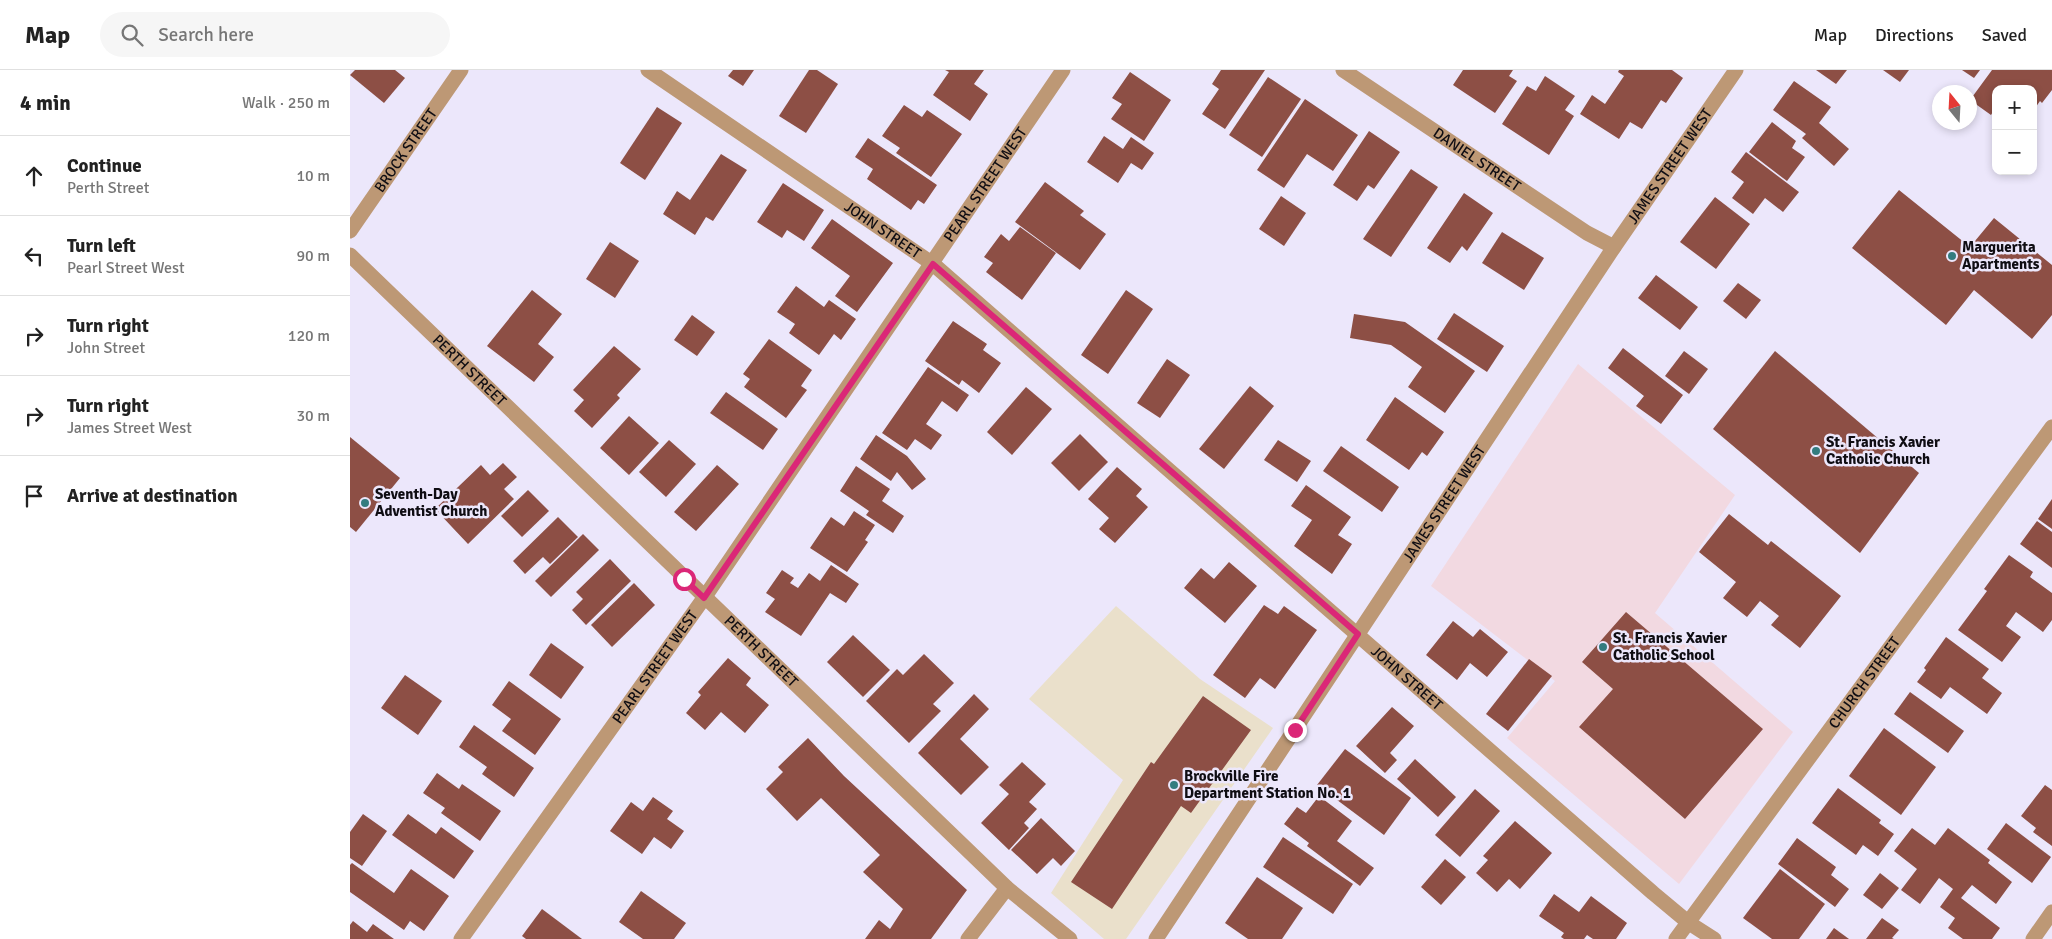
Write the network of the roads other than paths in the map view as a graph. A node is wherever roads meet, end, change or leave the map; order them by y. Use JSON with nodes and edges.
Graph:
{"nodes":[{"id":1,"x":461,"y":70,"type":"edge"},
{"id":2,"x":648,"y":70,"type":"edge"},
{"id":3,"x":1063,"y":70,"type":"edge"},
{"id":4,"x":1343,"y":70,"type":"edge"},
{"id":5,"x":1736,"y":70,"type":"edge"},
{"id":6,"x":350,"y":231,"type":"edge"},
{"id":7,"x":1614,"y":247,"type":"junction"},
{"id":8,"x":350,"y":255,"type":"edge"},
{"id":9,"x":933,"y":264,"type":"junction"},
{"id":10,"x":2052,"y":427,"type":"edge"},
{"id":11,"x":704,"y":598,"type":"junction"},
{"id":12,"x":1358,"y":634,"type":"junction"},
{"id":13,"x":1007,"y":888,"type":"junction"},
{"id":14,"x":2052,"y":912,"type":"edge"},
{"id":15,"x":1689,"y":923,"type":"junction"},
{"id":16,"x":461,"y":939,"type":"edge"},
{"id":17,"x":968,"y":939,"type":"edge"},
{"id":18,"x":1070,"y":939,"type":"edge"},
{"id":19,"x":1156,"y":939,"type":"edge"},
{"id":20,"x":1676,"y":939,"type":"edge"},
{"id":21,"x":1714,"y":939,"type":"edge"},
{"id":22,"x":2033,"y":939,"type":"edge"}],
"edges":[{"from":1,"to":6,"type":"street","name":"BROCK STREET"},
{"from":2,"to":9,"type":"street","name":"JOHN STREET"},
{"from":3,"to":9,"type":"street","name":"PEARL STREET WEST"},
{"from":4,"to":7,"type":"street","name":"DANIEL STREET"},
{"from":5,"to":7,"type":"street","name":"JAMES STREET WEST"},
{"from":7,"to":12,"type":"street","name":"JAMES STREET WEST"},
{"from":8,"to":11,"type":"street","name":"PERTH STREET"},
{"from":9,"to":11,"type":"street","name":"PEARL STREET WEST"},
{"from":9,"to":12,"type":"street","name":"JOHN STREET"},
{"from":10,"to":15,"type":"street","name":"CHURCH STREET"},
{"from":11,"to":13,"type":"street","name":"PERTH STREET"},
{"from":11,"to":16,"type":"street","name":"PEARL STREET WEST"},
{"from":12,"to":15,"type":"street","name":"JOHN STREET"},
{"from":12,"to":19,"type":"street","name":"JAMES STREET WEST"},
{"from":13,"to":17,"type":"street"},
{"from":13,"to":18,"type":"street","name":"PERTH STREET"},
{"from":14,"to":22,"type":"street"},
{"from":15,"to":20,"type":"street","name":"CHURCH STREET"},
{"from":15,"to":21,"type":"street","name":"JOHN STREET"}]}
